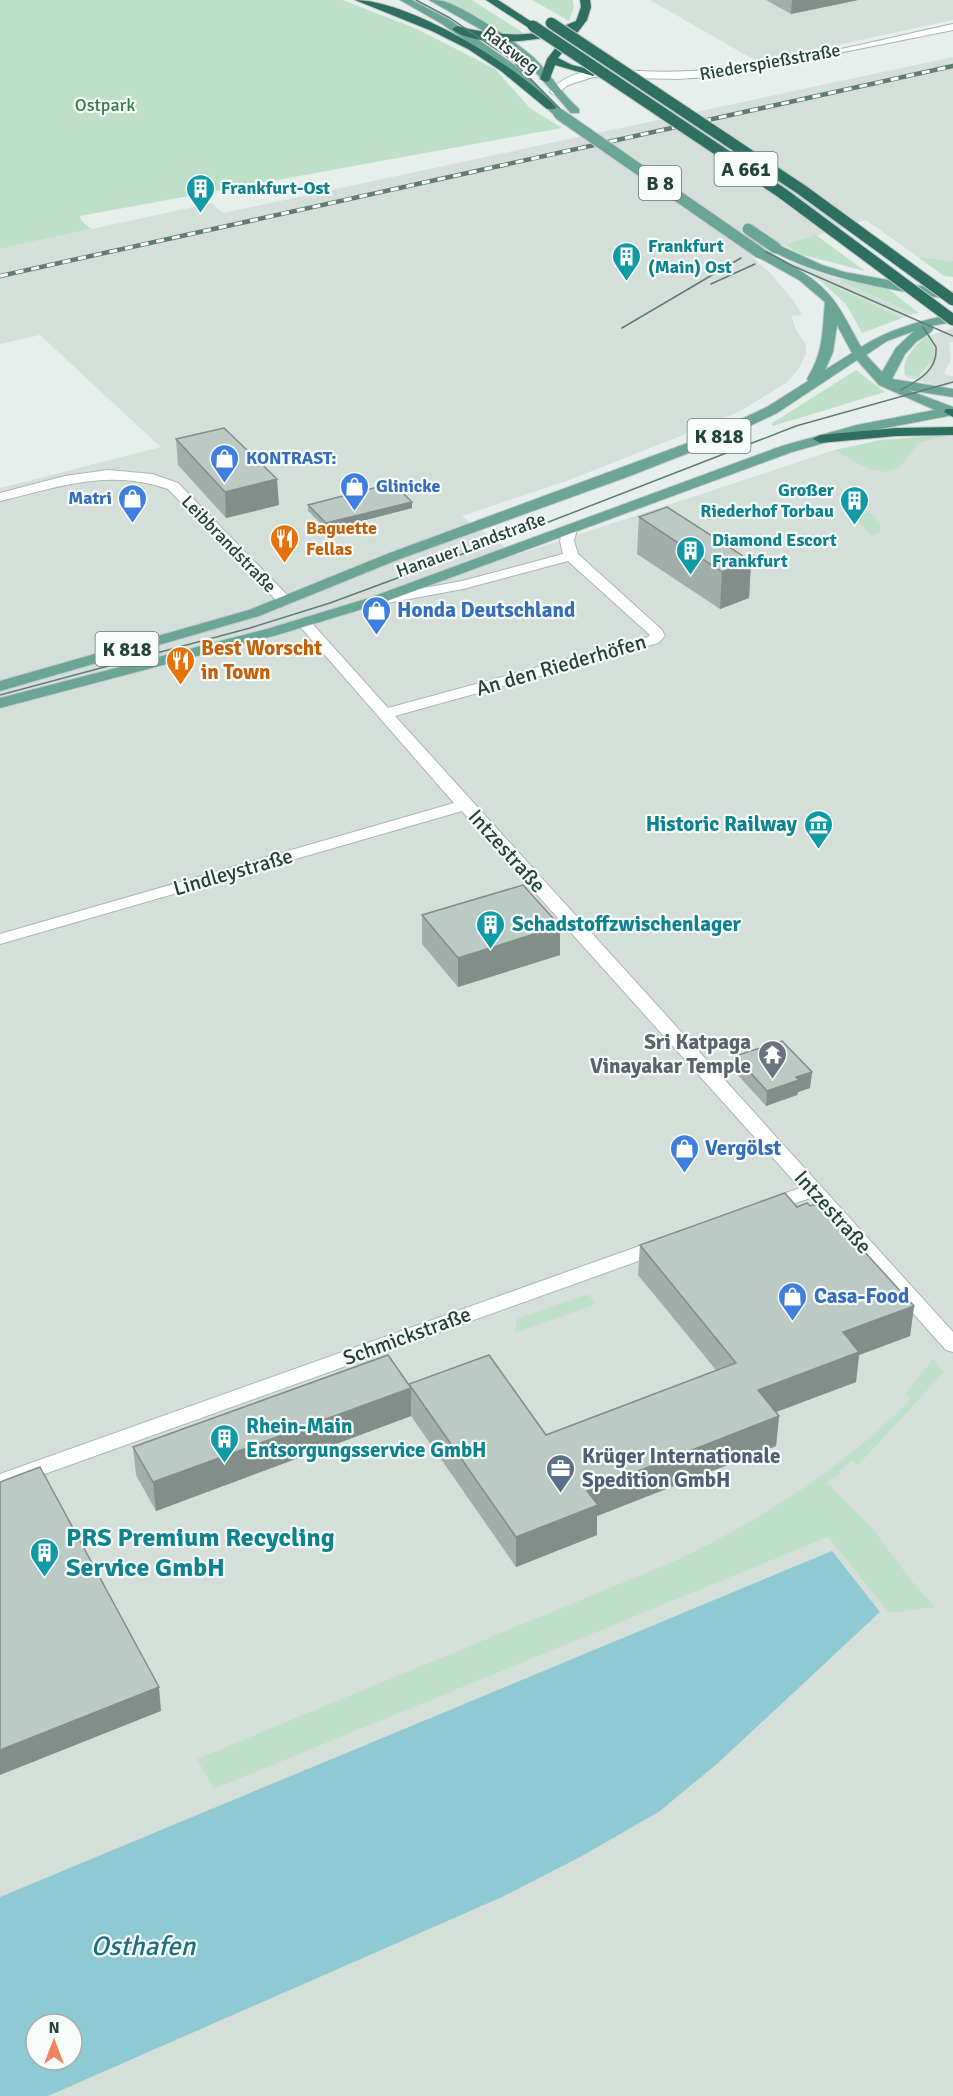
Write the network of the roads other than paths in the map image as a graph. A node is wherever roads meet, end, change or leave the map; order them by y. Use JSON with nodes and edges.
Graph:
{"nodes":[{"id":1,"x":360,"y":0,"type":"edge"},
{"id":2,"x":405,"y":0,"type":"edge"},
{"id":3,"x":434,"y":0,"type":"edge"},
{"id":4,"x":491,"y":0,"type":"edge"},
{"id":5,"x":585,"y":0,"type":"edge"},
{"id":6,"x":546,"y":20,"type":"dead end"},
{"id":7,"x":580,"y":23,"type":"junction"},
{"id":8,"x":953,"y":27,"type":"edge"},
{"id":9,"x":458,"y":29,"type":"junction"},
{"id":10,"x":496,"y":36,"type":"junction"},
{"id":11,"x":552,"y":59,"type":"junction"},
{"id":12,"x":593,"y":73,"type":"junction"},
{"id":13,"x":545,"y":79,"type":"junction"},
{"id":14,"x":555,"y":92,"type":"junction"},
{"id":15,"x":555,"y":111,"type":"junction"},
{"id":16,"x":690,"y":189,"type":"dead end"},
{"id":17,"x":738,"y":222,"type":"dead end"},
{"id":18,"x":861,"y":279,"type":"junction"},
{"id":19,"x":953,"y":287,"type":"edge"},
{"id":20,"x":953,"y":296,"type":"edge"},
{"id":21,"x":953,"y":300,"type":"edge"},
{"id":22,"x":830,"y":301,"type":"junction"},
{"id":23,"x":952,"y":319,"type":"edge"},
{"id":24,"x":858,"y":353,"type":"junction"},
{"id":25,"x":884,"y":382,"type":"junction"},
{"id":26,"x":809,"y":386,"type":"junction"},
{"id":27,"x":953,"y":393,"type":"edge"},
{"id":28,"x":952,"y":412,"type":"edge"},
{"id":29,"x":953,"y":430,"type":"edge"},
{"id":30,"x":820,"y":439,"type":"junction"},
{"id":31,"x":0,"y":497,"type":"edge"},
{"id":32,"x":570,"y":529,"type":"junction"},
{"id":33,"x":571,"y":555,"type":"junction"},
{"id":34,"x":285,"y":601,"type":"junction"},
{"id":35,"x":374,"y":601,"type":"junction"},
{"id":36,"x":304,"y":623,"type":"junction"},
{"id":37,"x":0,"y":686,"type":"edge"},
{"id":38,"x":0,"y":703,"type":"edge"},
{"id":39,"x":384,"y":714,"type":"junction"},
{"id":40,"x":465,"y":806,"type":"junction"},
{"id":41,"x":0,"y":939,"type":"edge"},
{"id":42,"x":813,"y":1190,"type":"junction"},
{"id":43,"x":748,"y":1214,"type":"edge"},
{"id":44,"x":683,"y":1237,"type":"edge"},
{"id":45,"x":953,"y":1345,"type":"edge"},
{"id":46,"x":0,"y":1482,"type":"edge"}],
"edges":[{"from":1,"to":15,"type":"highway"},
{"from":2,"to":9,"type":"main road","name":"Ratsweg","number":"B 8"},
{"from":3,"to":10,"type":"main road","name":"Ratsweg","number":"B 8"},
{"from":4,"to":23,"type":"highway","number":"A 661","bridge":true},
{"from":5,"to":7,"type":"highway"},
{"from":6,"to":21,"type":"highway","number":"A 661","bridge":true},
{"from":7,"to":10,"type":"highway"},
{"from":7,"to":11,"type":"highway"},
{"from":8,"to":12,"type":"street","name":"Riederspießstraße"},
{"from":9,"to":10,"type":"highway"},
{"from":9,"to":15,"type":"main road","name":"Ratsweg","number":"B 8"},
{"from":10,"to":13,"type":"main road","name":"Ratsweg","number":"B 8"},
{"from":11,"to":12,"type":"highway"},
{"from":11,"to":13,"type":"highway"},
{"from":12,"to":14,"type":"street","name":"Riederspießstraße"},
{"from":13,"to":14,"type":"main road","name":"Ratsweg","number":"B 8"},
{"from":14,"to":16,"type":"main road","name":"Ratsweg","number":"B 8"},
{"from":15,"to":22,"type":"main road","number":"B 8","bridge":true},
{"from":17,"to":18,"type":"main road","bridge":true},
{"from":18,"to":19,"type":"main road"},
{"from":18,"to":20,"type":"main road"},
{"from":22,"to":24,"type":"main road","number":"B 8"},
{"from":22,"to":26,"type":"main road"},
{"from":23,"to":24,"type":"main road","number":"K 818"},
{"from":23,"to":25,"type":"main road"},
{"from":24,"to":25,"type":"main road","number":"B 8"},
{"from":24,"to":26,"type":"main road","name":"Hanauer Landstraße","number":"K 818"},
{"from":25,"to":27,"type":"main road"},
{"from":25,"to":28,"type":"main road","number":"B 8"},
{"from":26,"to":34,"type":"main road","name":"Hanauer Landstraße","number":"K 818"},
{"from":28,"to":30,"type":"main road","name":"Hanauer Landstraße","number":"K 818"},
{"from":29,"to":30,"type":"highway"},
{"from":30,"to":32,"type":"main road","name":"Hanauer Landstraße","number":"K 818"},
{"from":31,"to":34,"type":"street","name":"Leibbrandstraße"},
{"from":32,"to":33,"type":"street"},
{"from":32,"to":35,"type":"main road","name":"Hanauer Landstraße","number":"K 818"},
{"from":33,"to":35,"type":"street"},
{"from":33,"to":39,"type":"street","name":"An den Riederhöfen"},
{"from":34,"to":36,"type":"main road"},
{"from":34,"to":37,"type":"main road","name":"Hanauer Landstraße","number":"K 818"},
{"from":35,"to":36,"type":"main road","name":"Hanauer Landstraße","number":"K 818"},
{"from":36,"to":38,"type":"main road","name":"Hanauer Landstraße","number":"K 818"},
{"from":36,"to":39,"type":"street","name":"Intzestraße"},
{"from":39,"to":40,"type":"street","name":"Intzestraße"},
{"from":40,"to":41,"type":"street","name":"Lindleystraße"},
{"from":40,"to":42,"type":"street","name":"Intzestraße"},
{"from":42,"to":43,"type":"street"},
{"from":42,"to":45,"type":"street","name":"Intzestraße"},
{"from":44,"to":46,"type":"street","name":"Schmickstraße"}]}
